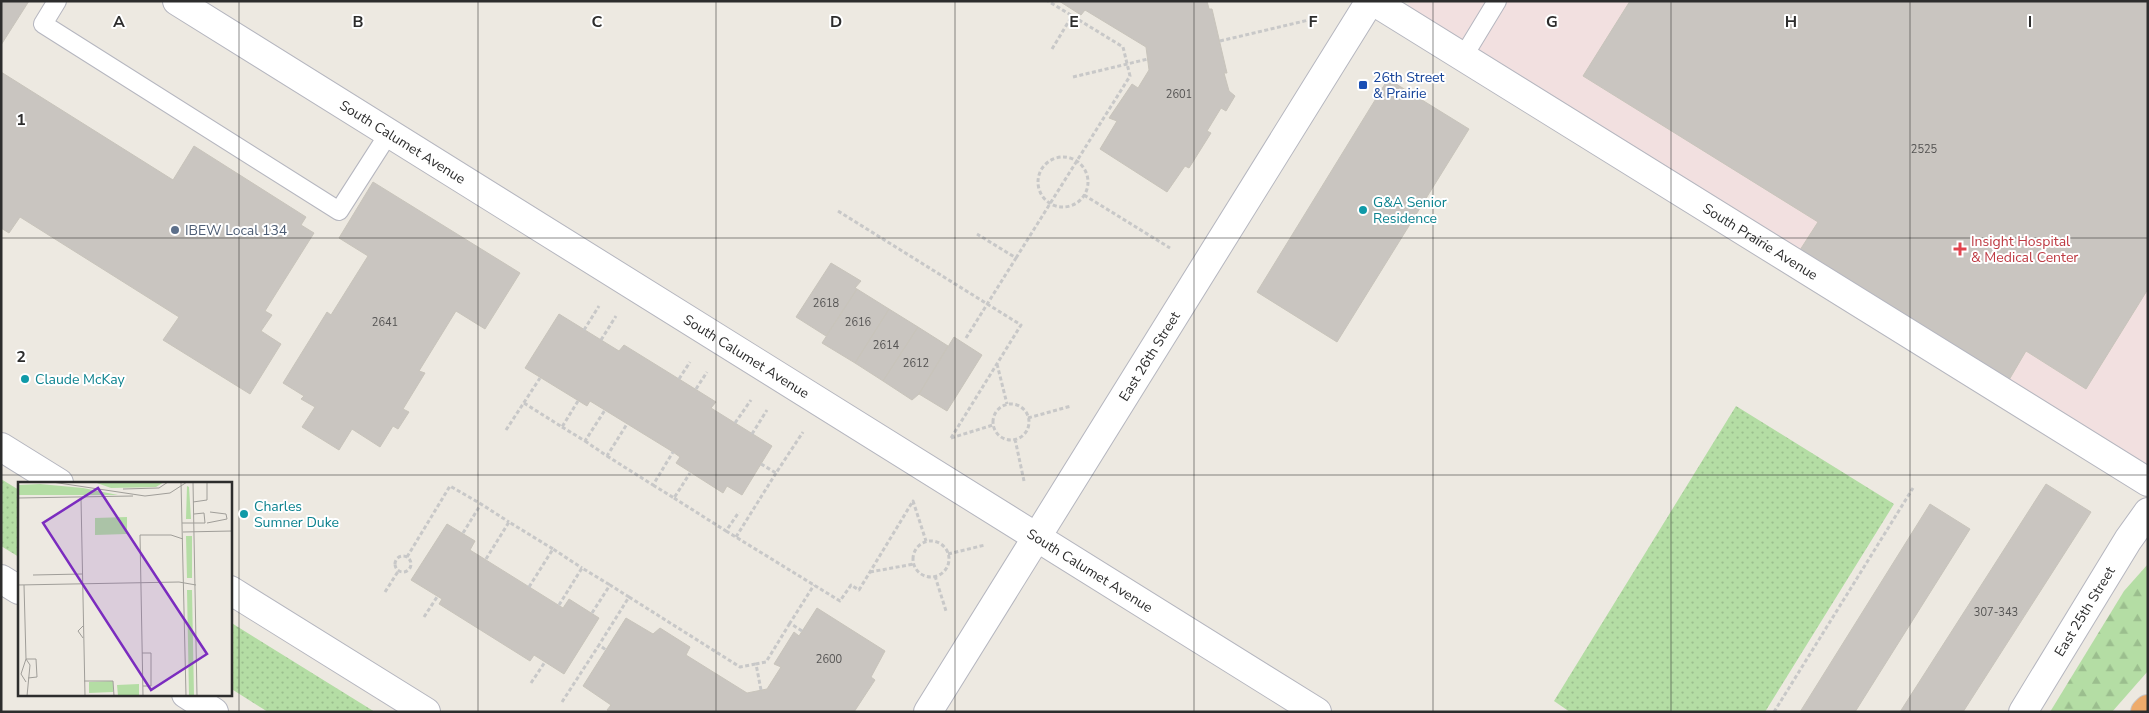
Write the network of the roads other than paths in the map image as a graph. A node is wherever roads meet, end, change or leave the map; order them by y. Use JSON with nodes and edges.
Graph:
{"nodes":[{"id":1,"x":57,"y":1,"type":"edge"},
{"id":2,"x":178,"y":1,"type":"edge"},
{"id":3,"x":1371,"y":1,"type":"edge"},
{"id":4,"x":1497,"y":1,"type":"edge"},
{"id":5,"x":1463,"y":57,"type":"junction"},
{"id":6,"x":388,"y":133,"type":"junction"},
{"id":7,"x":1,"y":447,"type":"edge"},
{"id":8,"x":57,"y":482,"type":"edge"},
{"id":9,"x":2148,"y":482,"type":"edge"},
{"id":10,"x":2148,"y":512,"type":"edge"},
{"id":11,"x":1036,"y":537,"type":"junction"},
{"id":12,"x":1,"y":579,"type":"edge"},
{"id":13,"x":18,"y":589,"type":"edge"},
{"id":14,"x":231,"y":591,"type":"edge"},
{"id":15,"x":189,"y":696,"type":"edge"},
{"id":16,"x":2148,"y":709,"type":"edge"},
{"id":17,"x":214,"y":712,"type":"edge"},
{"id":18,"x":426,"y":712,"type":"edge"},
{"id":19,"x":928,"y":712,"type":"edge"},
{"id":20,"x":1317,"y":712,"type":"edge"},
{"id":21,"x":2024,"y":712,"type":"edge"},
{"id":22,"x":2145,"y":712,"type":"edge"}],
"edges":[{"from":1,"to":6,"type":"lane"},
{"from":2,"to":6,"type":"street","name":"South Calumet Avenue"},
{"from":3,"to":5,"type":"street","name":"South Prairie Avenue"},
{"from":3,"to":11,"type":"street","name":"East 26th Street"},
{"from":4,"to":5,"type":"lane"},
{"from":5,"to":9,"type":"street","name":"South Prairie Avenue"},
{"from":6,"to":11,"type":"street","name":"South Calumet Avenue"},
{"from":7,"to":8,"type":"street"},
{"from":10,"to":21,"type":"street","name":"East 25th Street"},
{"from":11,"to":19,"type":"street","name":"East 26th Street"},
{"from":11,"to":20,"type":"street","name":"South Calumet Avenue"},
{"from":12,"to":13,"type":"street"},
{"from":14,"to":18,"type":"street"},
{"from":15,"to":17,"type":"street"},
{"from":16,"to":22,"type":"highway"}]}
